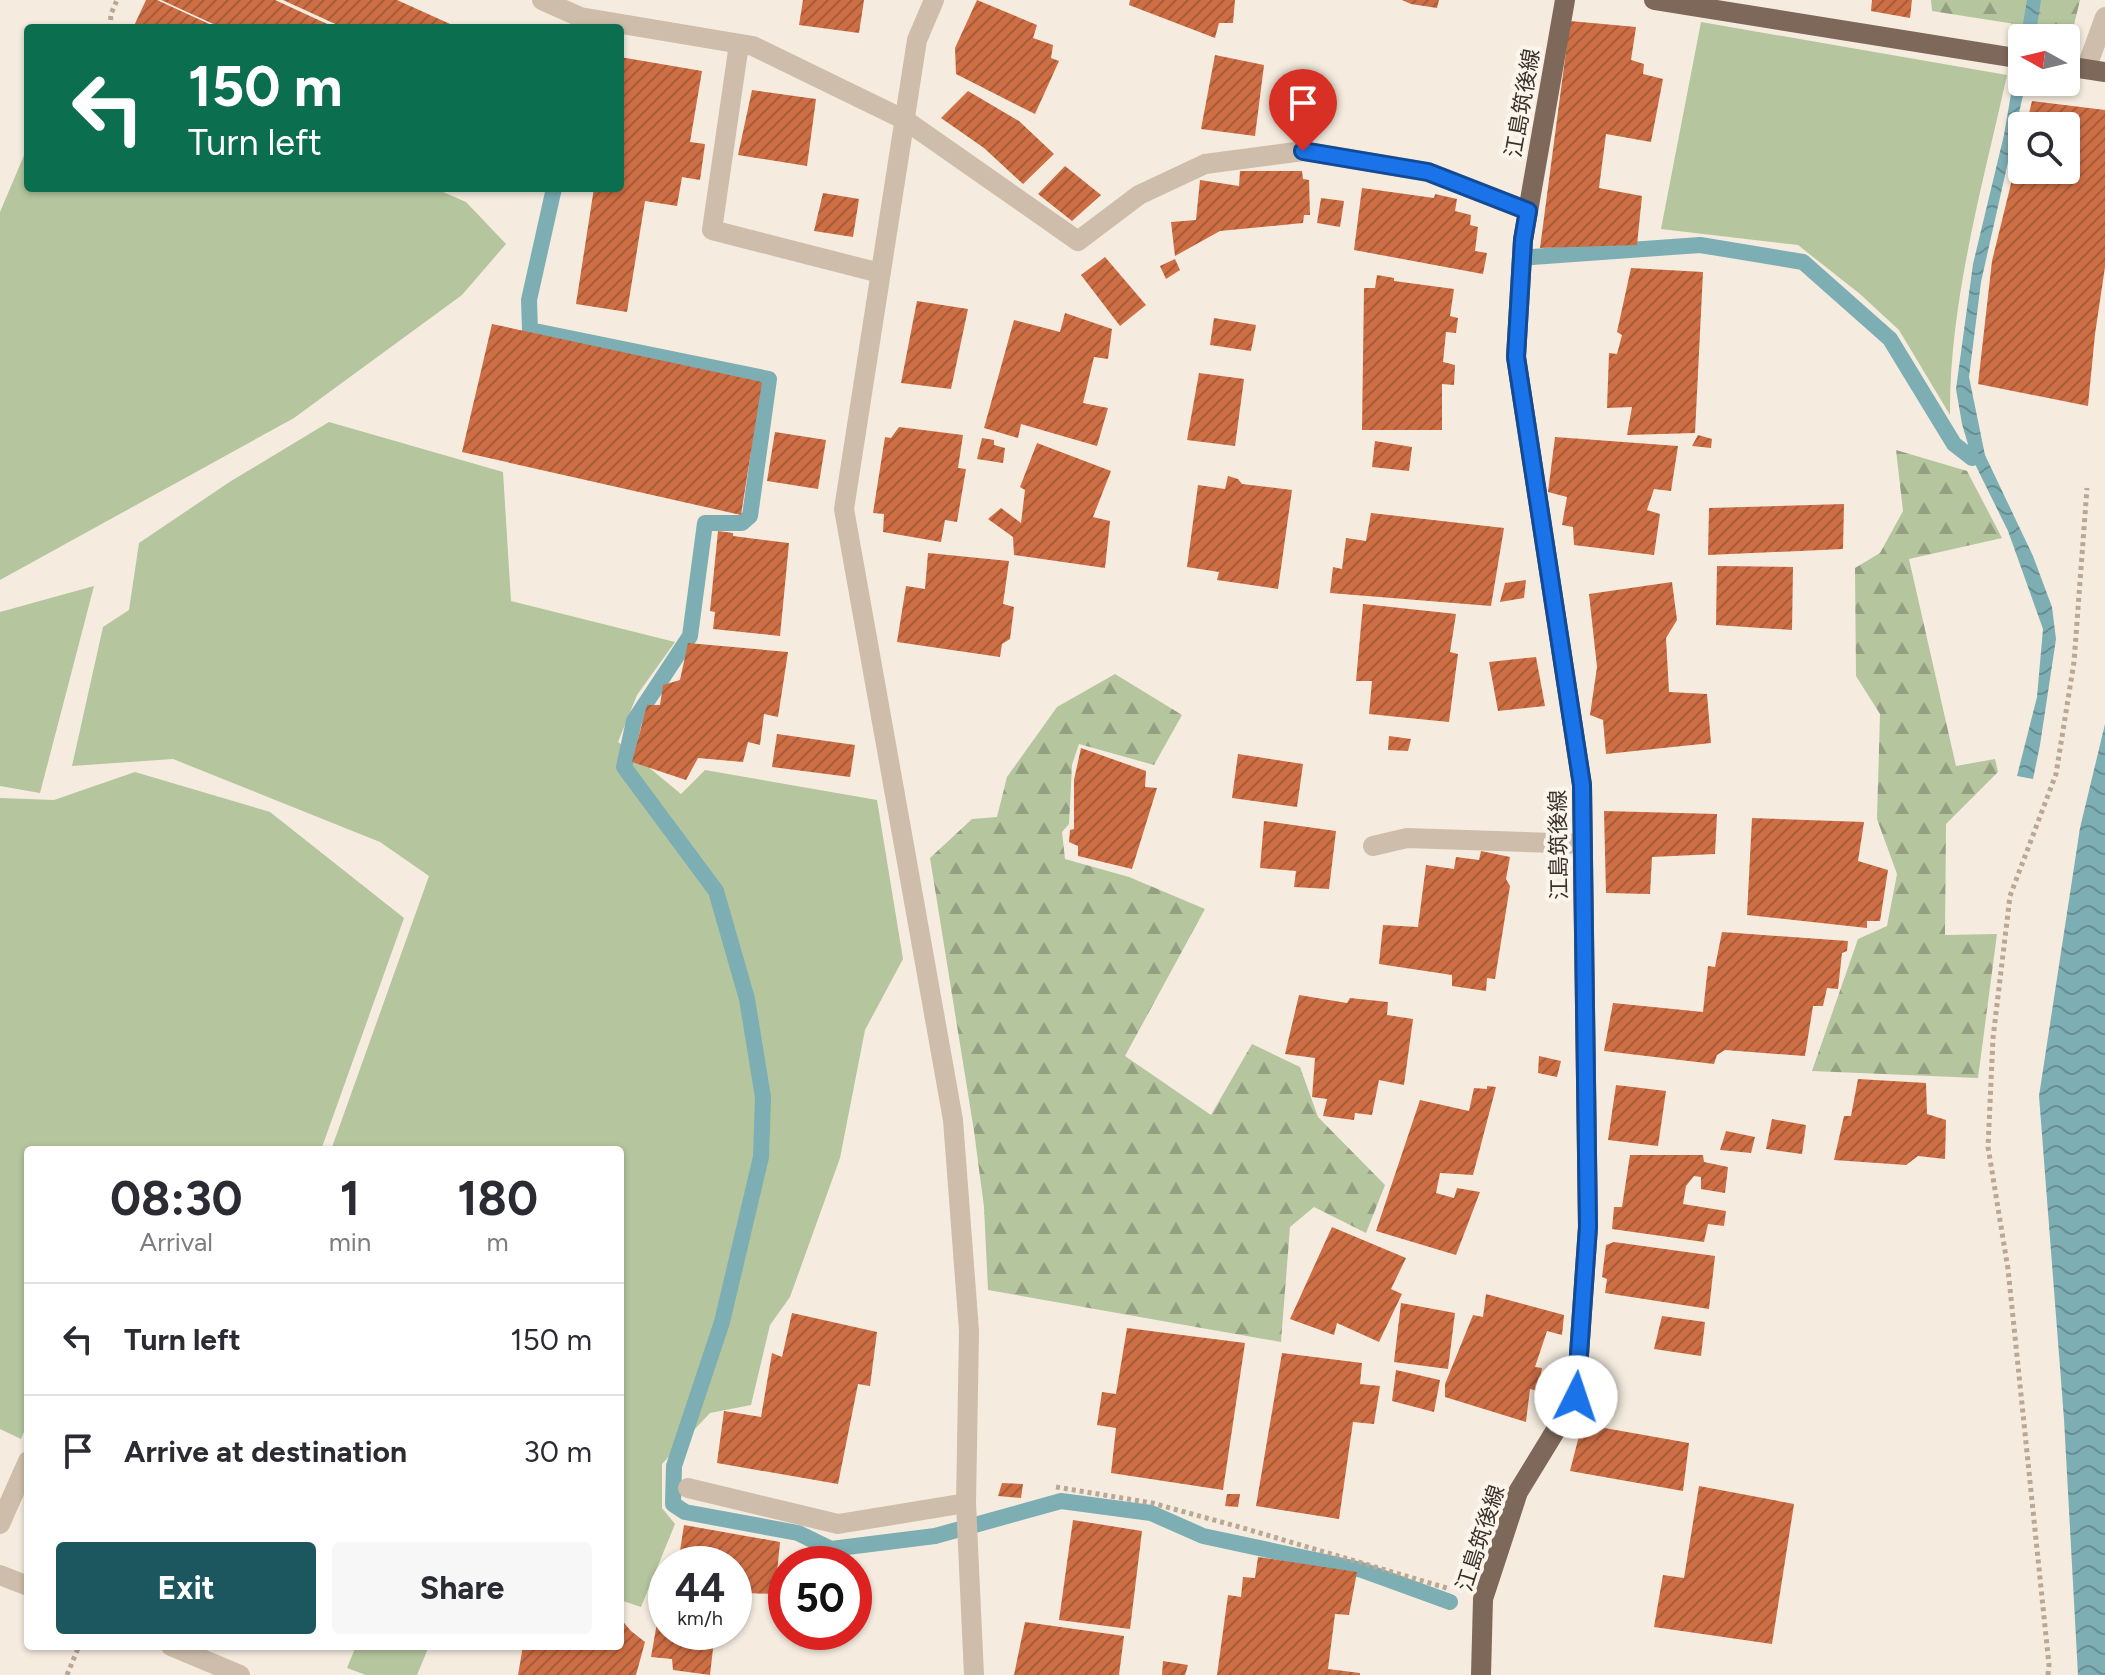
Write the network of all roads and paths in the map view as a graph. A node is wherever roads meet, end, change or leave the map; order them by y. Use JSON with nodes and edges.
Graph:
{"nodes":[{"id":1,"x":117,"y":0,"type":"edge"},
{"id":2,"x":542,"y":0,"type":"edge"},
{"id":3,"x":934,"y":0,"type":"edge"},
{"id":4,"x":1565,"y":0,"type":"edge"},
{"id":5,"x":1654,"y":0,"type":"edge"},
{"id":6,"x":2105,"y":17,"type":"edge"},
{"id":7,"x":110,"y":24,"type":"edge"},
{"id":8,"x":621,"y":24,"type":"edge"},
{"id":9,"x":624,"y":24,"type":"edge"},
{"id":10,"x":739,"y":44,"type":"junction"},
{"id":11,"x":2008,"y":57,"type":"edge"},
{"id":12,"x":2086,"y":69,"type":"edge"},
{"id":13,"x":905,"y":120,"type":"junction"},
{"id":14,"x":1528,"y":211,"type":"junction"},
{"id":15,"x":880,"y":273,"type":"junction"},
{"id":16,"x":2087,"y":488,"type":"dead end"},
{"id":17,"x":1583,"y":844,"type":"junction"},
{"id":18,"x":1373,"y":846,"type":"dead end"},
{"id":19,"x":24,"y":1470,"type":"edge"},
{"id":20,"x":1056,"y":1487,"type":"dead end"},
{"id":21,"x":688,"y":1488,"type":"dead end"},
{"id":22,"x":966,"y":1503,"type":"junction"},
{"id":23,"x":0,"y":1524,"type":"edge"},
{"id":24,"x":0,"y":1575,"type":"edge"},
{"id":25,"x":24,"y":1584,"type":"edge"},
{"id":26,"x":1483,"y":1599,"type":"junction"},
{"id":27,"x":77,"y":1650,"type":"edge"},
{"id":28,"x":181,"y":1650,"type":"edge"},
{"id":29,"x":67,"y":1675,"type":"edge"},
{"id":30,"x":240,"y":1675,"type":"edge"},
{"id":31,"x":974,"y":1675,"type":"edge"},
{"id":32,"x":1481,"y":1675,"type":"edge"},
{"id":33,"x":2048,"y":1675,"type":"edge"}],
"edges":[{"from":1,"to":7,"type":"path"},
{"from":2,"to":8,"type":"street"},
{"from":3,"to":13,"type":"street"},
{"from":4,"to":14,"type":"main road","name":"江島筑後線"},
{"from":5,"to":11,"type":"main road"},
{"from":6,"to":12,"type":"street"},
{"from":9,"to":10,"type":"street"},
{"from":10,"to":13,"type":"street"},
{"from":10,"to":15,"type":"street"},
{"from":13,"to":14,"type":"street"},
{"from":13,"to":15,"type":"street"},
{"from":14,"to":17,"type":"main road","name":"江島筑後線"},
{"from":15,"to":22,"type":"street"},
{"from":16,"to":33,"type":"path"},
{"from":17,"to":18,"type":"street"},
{"from":17,"to":26,"type":"main road","name":"江島筑後線"},
{"from":19,"to":23,"type":"street"},
{"from":20,"to":26,"type":"path"},
{"from":21,"to":22,"type":"street"},
{"from":22,"to":31,"type":"street"},
{"from":24,"to":25,"type":"street"},
{"from":26,"to":32,"type":"main road","name":"江島筑後線"},
{"from":27,"to":29,"type":"path"},
{"from":28,"to":30,"type":"street"}]}
